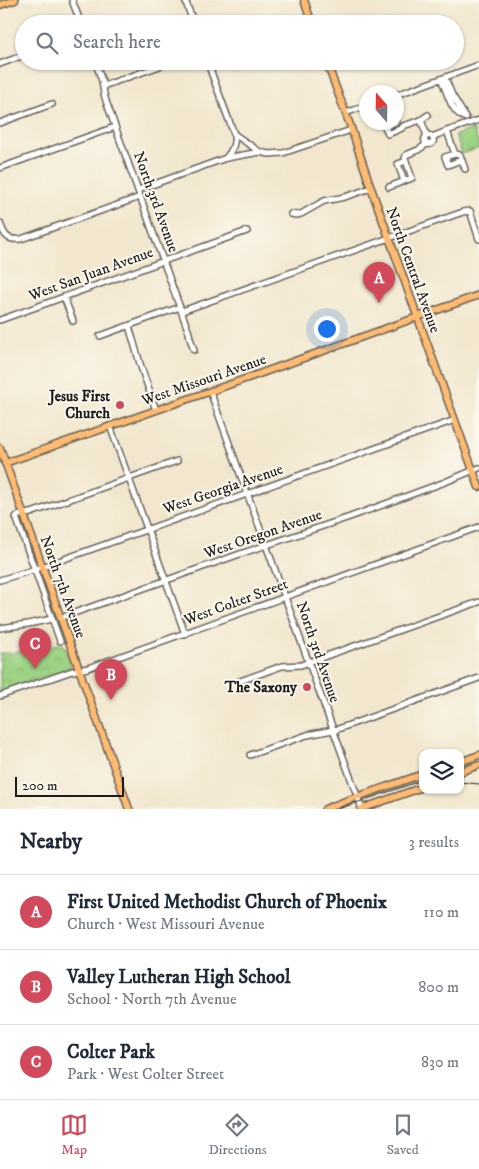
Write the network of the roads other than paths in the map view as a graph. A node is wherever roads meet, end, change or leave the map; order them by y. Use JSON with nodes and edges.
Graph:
{"nodes":[{"id":1,"x":15,"y":0,"type":"edge"},
{"id":2,"x":72,"y":0,"type":"edge"},
{"id":3,"x":185,"y":0,"type":"edge"},
{"id":4,"x":304,"y":0,"type":"edge"},
{"id":5,"x":0,"y":5,"type":"edge"},
{"id":6,"x":78,"y":15,"type":"edge"},
{"id":7,"x":191,"y":15,"type":"edge"},
{"id":8,"x":309,"y":15,"type":"edge"},
{"id":9,"x":15,"y":58,"type":"edge"},
{"id":10,"x":0,"y":64,"type":"edge"},
{"id":11,"x":479,"y":65,"type":"edge"},
{"id":12,"x":98,"y":70,"type":"edge"},
{"id":13,"x":148,"y":70,"type":"edge"},
{"id":14,"x":210,"y":70,"type":"edge"},
{"id":15,"x":329,"y":70,"type":"edge"},
{"id":16,"x":443,"y":78,"type":"junction"},
{"id":17,"x":103,"y":86,"type":"junction"},
{"id":18,"x":404,"y":92,"type":"edge"},
{"id":19,"x":52,"y":104,"type":"dead end"},
{"id":20,"x":359,"y":108,"type":"edge"},
{"id":21,"x":346,"y":113,"type":"junction"},
{"id":22,"x":428,"y":115,"type":"dead end"},
{"id":23,"x":421,"y":120,"type":"junction"},
{"id":24,"x":468,"y":120,"type":"junction"},
{"id":25,"x":479,"y":120,"type":"edge"},
{"id":26,"x":0,"y":122,"type":"edge"},
{"id":27,"x":404,"y":126,"type":"edge"},
{"id":28,"x":115,"y":127,"type":"junction"},
{"id":29,"x":351,"y":130,"type":"junction"},
{"id":30,"x":386,"y":130,"type":"edge"},
{"id":31,"x":397,"y":130,"type":"edge"},
{"id":32,"x":447,"y":131,"type":"junction"},
{"id":33,"x":234,"y":134,"type":"junction"},
{"id":34,"x":430,"y":137,"type":"junction"},
{"id":35,"x":260,"y":152,"type":"junction"},
{"id":36,"x":455,"y":154,"type":"junction"},
{"id":37,"x":226,"y":158,"type":"junction"},
{"id":38,"x":461,"y":159,"type":"junction"},
{"id":39,"x":0,"y":168,"type":"edge"},
{"id":40,"x":465,"y":168,"type":"dead end"},
{"id":41,"x":388,"y":187,"type":"dead end"},
{"id":42,"x":371,"y":188,"type":"junction"},
{"id":43,"x":138,"y":190,"type":"junction"},
{"id":44,"x":140,"y":196,"type":"junction"},
{"id":45,"x":291,"y":214,"type":"dead end"},
{"id":46,"x":0,"y":223,"type":"edge"},
{"id":47,"x":247,"y":231,"type":"dead end"},
{"id":48,"x":388,"y":238,"type":"junction"},
{"id":49,"x":479,"y":239,"type":"edge"},
{"id":50,"x":164,"y":261,"type":"junction"},
{"id":51,"x":479,"y":295,"type":"edge"},
{"id":52,"x":64,"y":297,"type":"junction"},
{"id":53,"x":181,"y":309,"type":"junction"},
{"id":54,"x":417,"y":317,"type":"junction"},
{"id":55,"x":0,"y":320,"type":"edge"},
{"id":56,"x":73,"y":321,"type":"dead end"},
{"id":57,"x":129,"y":326,"type":"junction"},
{"id":58,"x":100,"y":336,"type":"dead end"},
{"id":59,"x":194,"y":350,"type":"dead end"},
{"id":60,"x":210,"y":391,"type":"junction"},
{"id":61,"x":156,"y":410,"type":"junction"},
{"id":62,"x":455,"y":420,"type":"junction"},
{"id":63,"x":110,"y":426,"type":"junction"},
{"id":64,"x":0,"y":448,"type":"edge"},
{"id":65,"x":177,"y":461,"type":"dead end"},
{"id":66,"x":3,"y":464,"type":"edge"},
{"id":67,"x":476,"y":470,"type":"edge"},
{"id":68,"x":129,"y":478,"type":"junction"},
{"id":69,"x":479,"y":487,"type":"edge"},
{"id":70,"x":247,"y":494,"type":"junction"},
{"id":71,"x":24,"y":515,"type":"junction"},
{"id":72,"x":479,"y":527,"type":"edge"},
{"id":73,"x":147,"y":529,"type":"junction"},
{"id":74,"x":266,"y":546,"type":"junction"},
{"id":75,"x":42,"y":567,"type":"junction"},
{"id":76,"x":34,"y":570,"type":"junction"},
{"id":77,"x":0,"y":580,"type":"edge"},
{"id":78,"x":166,"y":581,"type":"junction"},
{"id":79,"x":285,"y":598,"type":"junction"},
{"id":80,"x":479,"y":602,"type":"edge"},
{"id":81,"x":60,"y":618,"type":"junction"},
{"id":82,"x":52,"y":619,"type":"junction"},
{"id":83,"x":0,"y":628,"type":"edge"},
{"id":84,"x":185,"y":634,"type":"junction"},
{"id":85,"x":60,"y":642,"type":"dead end"},
{"id":86,"x":309,"y":662,"type":"junction"},
{"id":87,"x":79,"y":670,"type":"junction"},
{"id":88,"x":479,"y":678,"type":"edge"},
{"id":89,"x":240,"y":681,"type":"dead end"},
{"id":90,"x":0,"y":696,"type":"edge"},
{"id":91,"x":332,"y":730,"type":"junction"},
{"id":92,"x":250,"y":755,"type":"dead end"},
{"id":93,"x":478,"y":755,"type":"edge"},
{"id":94,"x":464,"y":760,"type":"edge"},
{"id":95,"x":479,"y":764,"type":"edge"},
{"id":96,"x":468,"y":769,"type":"junction"},
{"id":97,"x":464,"y":770,"type":"edge"},
{"id":98,"x":419,"y":775,"type":"edge"},
{"id":99,"x":419,"y":788,"type":"edge"},
{"id":100,"x":357,"y":797,"type":"junction"},
{"id":101,"x":129,"y":809,"type":"edge"},
{"id":102,"x":325,"y":809,"type":"edge"},
{"id":103,"x":361,"y":809,"type":"edge"}],
"edges":[{"from":1,"to":5,"type":"main road"},
{"from":2,"to":6,"type":"street"},
{"from":3,"to":7,"type":"street"},
{"from":4,"to":8,"type":"main road"},
{"from":9,"to":10,"type":"street"},
{"from":11,"to":16,"type":"street"},
{"from":12,"to":17,"type":"street","name":"North 3rd Avenue"},
{"from":13,"to":17,"type":"street"},
{"from":14,"to":33,"type":"street"},
{"from":15,"to":21,"type":"main road","name":"North Central Avenue"},
{"from":16,"to":18,"type":"street"},
{"from":16,"to":24,"type":"street"},
{"from":17,"to":28,"type":"street","name":"North 3rd Avenue"},
{"from":19,"to":26,"type":"street"},
{"from":20,"to":21,"type":"street"},
{"from":21,"to":29,"type":"main road","name":"North Central Avenue"},
{"from":22,"to":23,"type":"street"},
{"from":23,"to":27,"type":"street"},
{"from":23,"to":34,"type":"street"},
{"from":24,"to":25,"type":"street"},
{"from":24,"to":32,"type":"street"},
{"from":28,"to":39,"type":"street"},
{"from":28,"to":43,"type":"street","name":"North 3rd Avenue"},
{"from":29,"to":35,"type":"street"},
{"from":29,"to":42,"type":"main road","name":"North Central Avenue"},
{"from":30,"to":31,"type":"street"},
{"from":32,"to":34,"type":"street"},
{"from":32,"to":36,"type":"street"},
{"from":33,"to":35,"type":"street"},
{"from":33,"to":37,"type":"street"},
{"from":34,"to":41,"type":"street"},
{"from":35,"to":37,"type":"street"},
{"from":36,"to":38,"type":"street"},
{"from":36,"to":38,"type":"street"},
{"from":37,"to":43,"type":"street"},
{"from":38,"to":40,"type":"street"},
{"from":42,"to":45,"type":"street"},
{"from":42,"to":48,"type":"main road","name":"North Central Avenue"},
{"from":43,"to":44,"type":"street","name":"North 3rd Avenue"},
{"from":44,"to":46,"type":"street"},
{"from":44,"to":50,"type":"street","name":"North 3rd Avenue"},
{"from":47,"to":50,"type":"street","name":"West San Juan Avenue"},
{"from":48,"to":49,"type":"street"},
{"from":48,"to":53,"type":"street"},
{"from":48,"to":54,"type":"main road","name":"North Central Avenue"},
{"from":50,"to":52,"type":"street","name":"West San Juan Avenue"},
{"from":50,"to":53,"type":"street","name":"North 3rd Avenue"},
{"from":51,"to":54,"type":"main road","name":"West Missouri Avenue"},
{"from":52,"to":55,"type":"street","name":"West San Juan Avenue"},
{"from":52,"to":56,"type":"street"},
{"from":53,"to":57,"type":"street"},
{"from":53,"to":59,"type":"street","name":"North 3rd Avenue"},
{"from":54,"to":60,"type":"main road","name":"West Missouri Avenue"},
{"from":54,"to":62,"type":"main road","name":"North Central Avenue"},
{"from":57,"to":58,"type":"street"},
{"from":57,"to":61,"type":"street"},
{"from":60,"to":61,"type":"main road","name":"West Missouri Avenue"},
{"from":60,"to":70,"type":"street","name":"North 3rd Avenue"},
{"from":61,"to":63,"type":"main road","name":"West Missouri Avenue"},
{"from":62,"to":67,"type":"main road","name":"North Central Avenue"},
{"from":62,"to":70,"type":"street","name":"West Georgia Avenue"},
{"from":63,"to":66,"type":"main road","name":"West Missouri Avenue"},
{"from":63,"to":68,"type":"street"},
{"from":64,"to":66,"type":"main road","name":"North 7th Avenue"},
{"from":65,"to":68,"type":"street"},
{"from":66,"to":71,"type":"main road","name":"North 7th Avenue"},
{"from":67,"to":69,"type":"main road","name":"North Central Avenue"},
{"from":67,"to":74,"type":"street","name":"West Oregon Avenue"},
{"from":68,"to":71,"type":"street"},
{"from":68,"to":73,"type":"street"},
{"from":70,"to":73,"type":"street","name":"West Georgia Avenue"},
{"from":70,"to":74,"type":"street","name":"North 3rd Avenue"},
{"from":71,"to":75,"type":"main road","name":"North 7th Avenue"},
{"from":71,"to":76,"type":"street","name":"North 7th Avenue"},
{"from":72,"to":79,"type":"street","name":"West Colter Street"},
{"from":73,"to":75,"type":"street","name":"West Georgia Avenue"},
{"from":73,"to":78,"type":"street"},
{"from":74,"to":78,"type":"street","name":"West Oregon Avenue"},
{"from":74,"to":79,"type":"street","name":"North 3rd Avenue"},
{"from":75,"to":76,"type":"street","name":"West Georgia Avenue"},
{"from":75,"to":81,"type":"main road","name":"North 7th Avenue"},
{"from":76,"to":77,"type":"street","name":"West Georgia Avenue"},
{"from":76,"to":82,"type":"street","name":"North 7th Avenue"},
{"from":78,"to":81,"type":"street","name":"West Oregon Avenue"},
{"from":78,"to":84,"type":"street"},
{"from":79,"to":84,"type":"street","name":"West Colter Street"},
{"from":79,"to":86,"type":"street","name":"North 3rd Avenue"},
{"from":80,"to":86,"type":"street"},
{"from":81,"to":87,"type":"main road","name":"North 7th Avenue"},
{"from":82,"to":83,"type":"street"},
{"from":82,"to":85,"type":"street","name":"North 7th Avenue"},
{"from":84,"to":87,"type":"street","name":"West Colter Street"},
{"from":86,"to":89,"type":"street"},
{"from":86,"to":91,"type":"street","name":"North 3rd Avenue"},
{"from":87,"to":90,"type":"street","name":"West Colter Street"},
{"from":87,"to":101,"type":"main road","name":"North 7th Avenue"},
{"from":88,"to":91,"type":"street"},
{"from":91,"to":92,"type":"street"},
{"from":91,"to":100,"type":"street","name":"North 3rd Avenue"},
{"from":93,"to":94,"type":"main road"},
{"from":93,"to":96,"type":"main road"},
{"from":95,"to":96,"type":"main road"},
{"from":96,"to":97,"type":"main road"},
{"from":98,"to":100,"type":"main road"},
{"from":99,"to":103,"type":"main road"},
{"from":100,"to":102,"type":"main road"},
{"from":100,"to":103,"type":"street","name":"North 3rd Avenue"}]}
